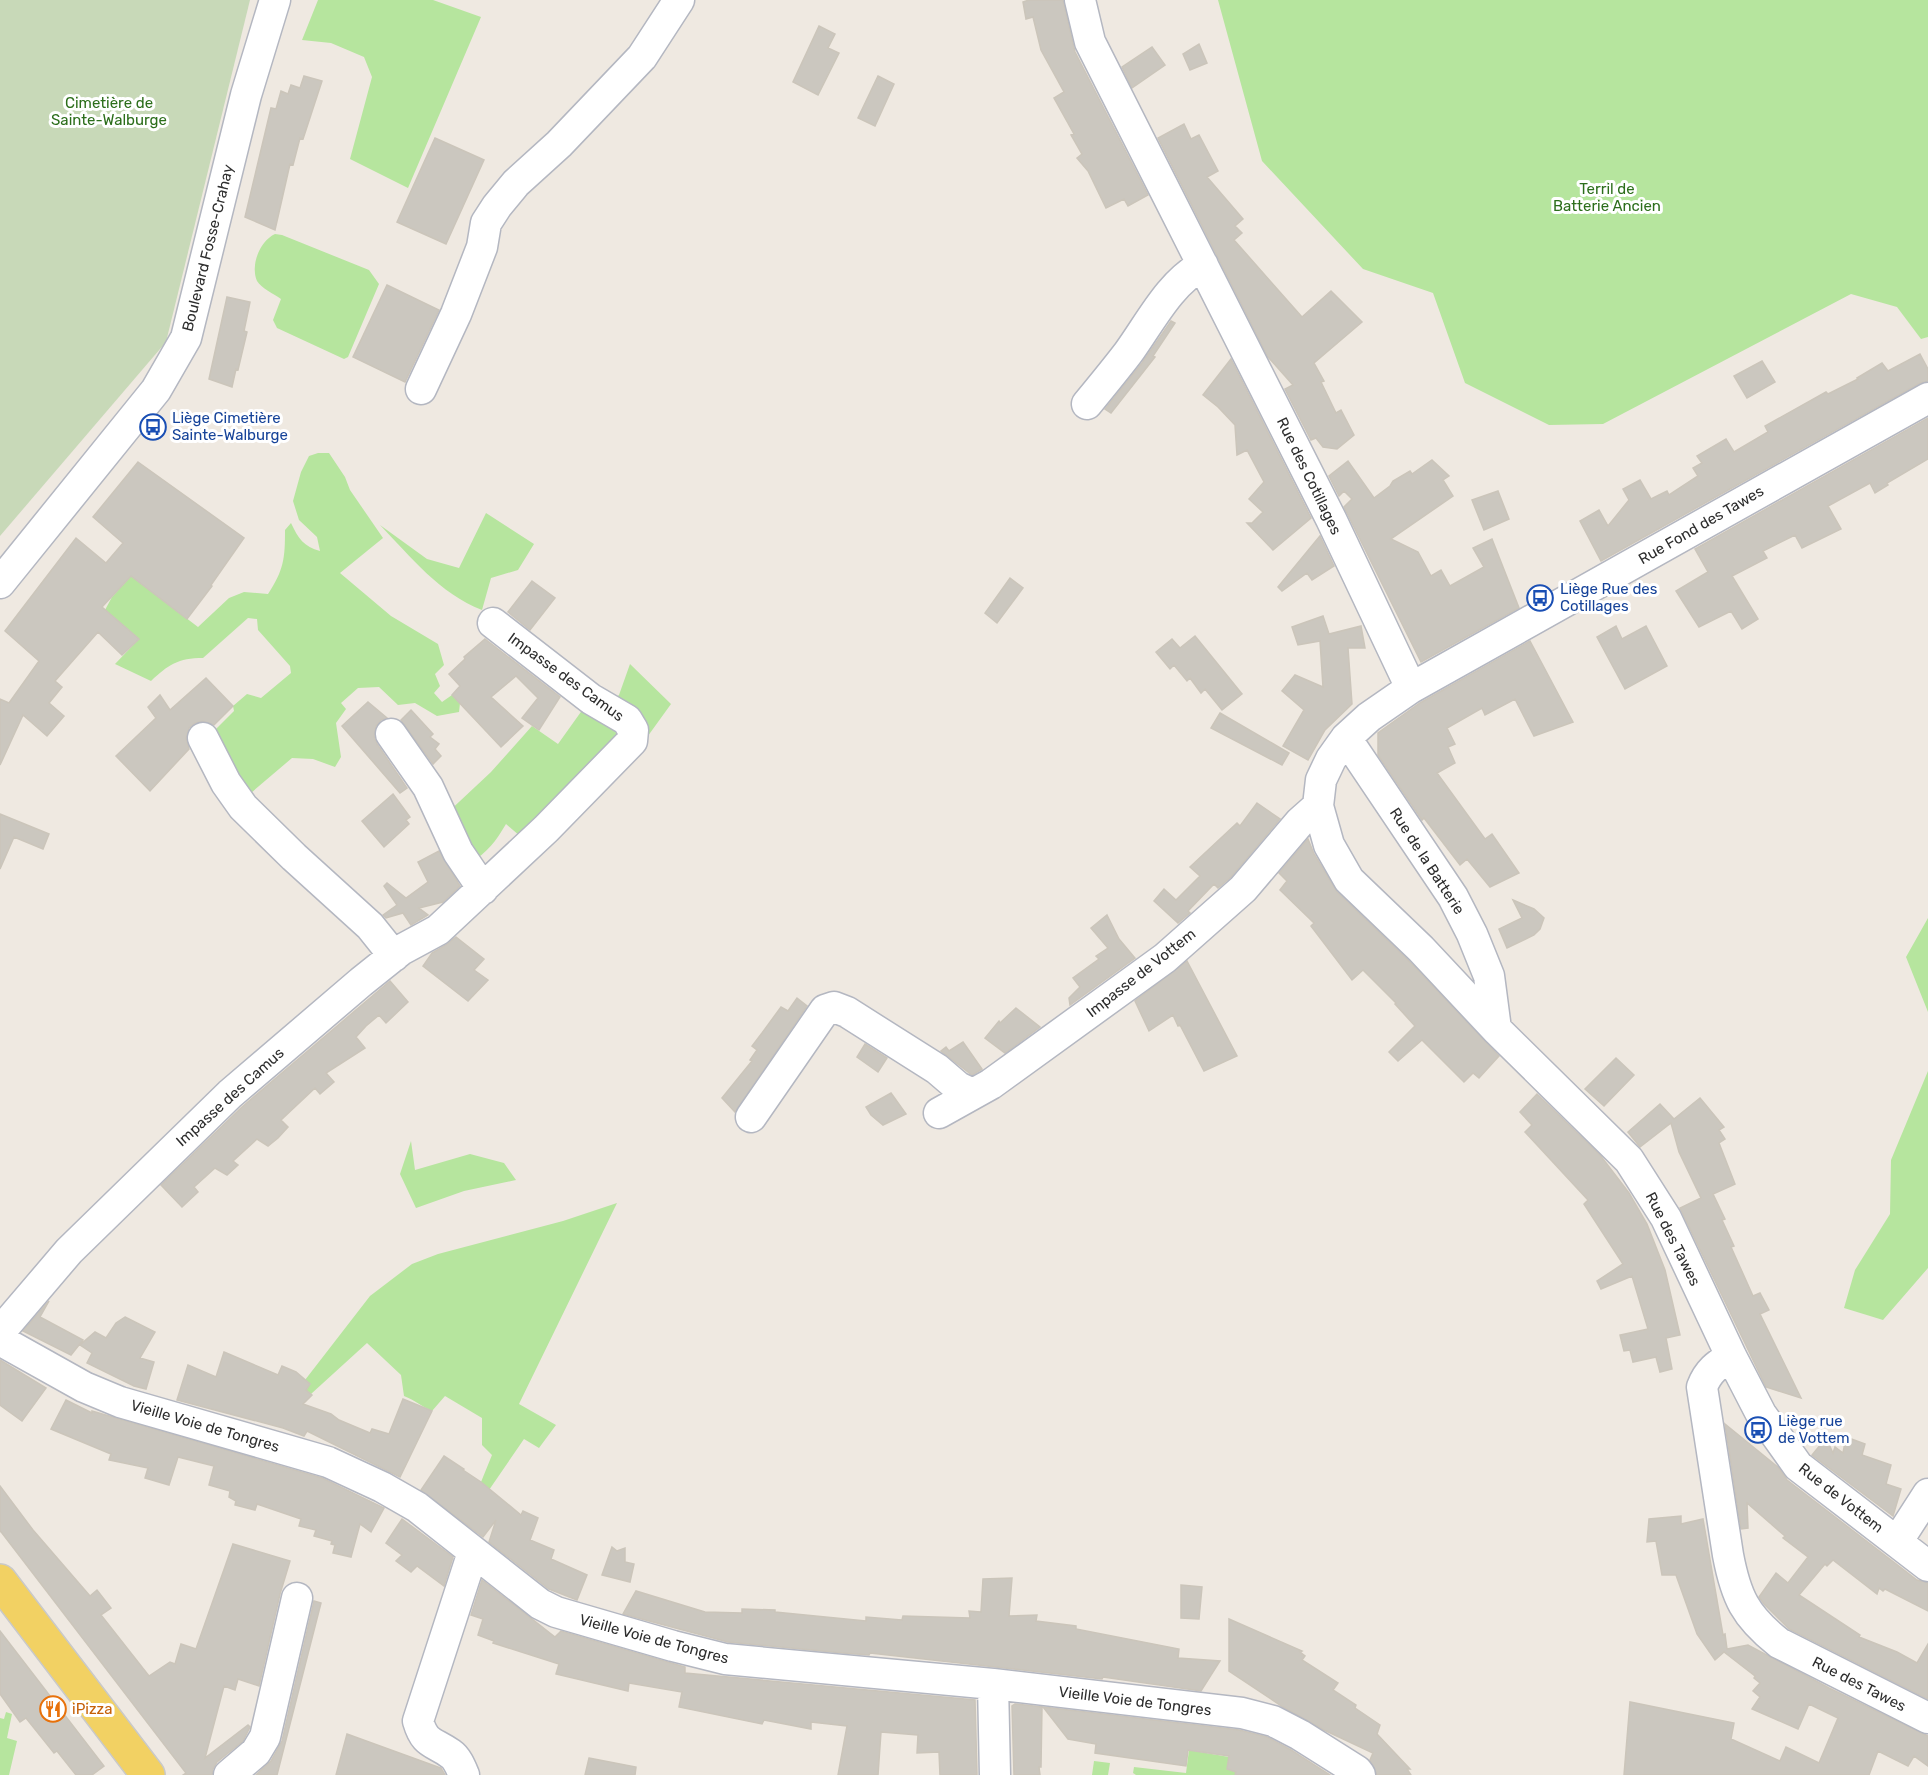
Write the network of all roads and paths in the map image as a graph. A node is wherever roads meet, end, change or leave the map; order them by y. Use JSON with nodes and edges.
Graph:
{"nodes":[{"id":1,"x":275,"y":0,"type":"edge"},
{"id":2,"x":679,"y":0,"type":"edge"},
{"id":3,"x":1080,"y":0,"type":"edge"},
{"id":4,"x":1203,"y":265,"type":"junction"},
{"id":5,"x":421,"y":389,"type":"dead end"},
{"id":6,"x":1928,"y":398,"type":"edge"},
{"id":7,"x":1088,"y":404,"type":"dead end"},
{"id":8,"x":0,"y":583,"type":"edge"},
{"id":9,"x":493,"y":623,"type":"dead end"},
{"id":10,"x":1411,"y":688,"type":"junction"},
{"id":11,"x":391,"y":734,"type":"dead end"},
{"id":12,"x":203,"y":738,"type":"dead end"},
{"id":13,"x":1346,"y":738,"type":"junction"},
{"id":14,"x":1318,"y":806,"type":"junction"},
{"id":15,"x":483,"y":889,"type":"junction"},
{"id":16,"x":394,"y":956,"type":"junction"},
{"id":17,"x":1496,"y":1029,"type":"junction"},
{"id":18,"x":973,"y":1094,"type":"junction"},
{"id":19,"x":939,"y":1113,"type":"dead end"},
{"id":20,"x":751,"y":1117,"type":"dead end"},
{"id":21,"x":0,"y":1332,"type":"edge"},
{"id":22,"x":0,"y":1340,"type":"edge"},
{"id":23,"x":1731,"y":1356,"type":"junction"},
{"id":24,"x":1928,"y":1494,"type":"edge"},
{"id":25,"x":1897,"y":1542,"type":"junction"},
{"id":26,"x":473,"y":1552,"type":"junction"},
{"id":27,"x":1928,"y":1566,"type":"edge"},
{"id":28,"x":0,"y":1581,"type":"edge"},
{"id":29,"x":297,"y":1598,"type":"dead end"},
{"id":30,"x":993,"y":1684,"type":"junction"},
{"id":31,"x":1928,"y":1718,"type":"edge"},
{"id":32,"x":148,"y":1775,"type":"edge"},
{"id":33,"x":229,"y":1775,"type":"edge"},
{"id":34,"x":464,"y":1775,"type":"edge"},
{"id":35,"x":995,"y":1775,"type":"edge"},
{"id":36,"x":1360,"y":1775,"type":"edge"}],
"edges":[{"from":1,"to":8,"type":"street","name":"Boulevard Fosse-Crahay"},
{"from":2,"to":5,"type":"street"},
{"from":3,"to":4,"type":"street","name":"Rue des Cotillages"},
{"from":4,"to":7,"type":"street"},
{"from":4,"to":10,"type":"street","name":"Rue des Cotillages"},
{"from":6,"to":10,"type":"street","name":"Rue Fond des Tawes"},
{"from":9,"to":15,"type":"street","name":"Impasse des Camus"},
{"from":10,"to":13,"type":"street","name":"Rue des Tawes"},
{"from":11,"to":15,"type":"street"},
{"from":12,"to":16,"type":"street"},
{"from":13,"to":14,"type":"street","name":"Rue des Tawes"},
{"from":13,"to":17,"type":"street","name":"Rue de la Batterie"},
{"from":14,"to":17,"type":"street","name":"Rue des Tawes"},
{"from":14,"to":18,"type":"street","name":"Impasse de Vottem"},
{"from":15,"to":16,"type":"street","name":"Impasse des Camus"},
{"from":16,"to":21,"type":"street","name":"Impasse des Camus"},
{"from":17,"to":23,"type":"street","name":"Rue des Tawes"},
{"from":18,"to":19,"type":"street","name":"Impasse de Vottem"},
{"from":18,"to":20,"type":"street"},
{"from":22,"to":26,"type":"street","name":"Vieille Voie de Tongres"},
{"from":23,"to":25,"type":"street","name":"Rue de Vottem"},
{"from":23,"to":31,"type":"street","name":"Rue des Tawes"},
{"from":24,"to":25,"type":"street"},
{"from":25,"to":27,"type":"street","name":"Rue de Vottem"},
{"from":26,"to":30,"type":"street","name":"Vieille Voie de Tongres"},
{"from":26,"to":34,"type":"street"},
{"from":28,"to":32,"type":"main road"},
{"from":29,"to":33,"type":"street"},
{"from":30,"to":35,"type":"street"},
{"from":30,"to":36,"type":"street","name":"Vieille Voie de Tongres"}]}
